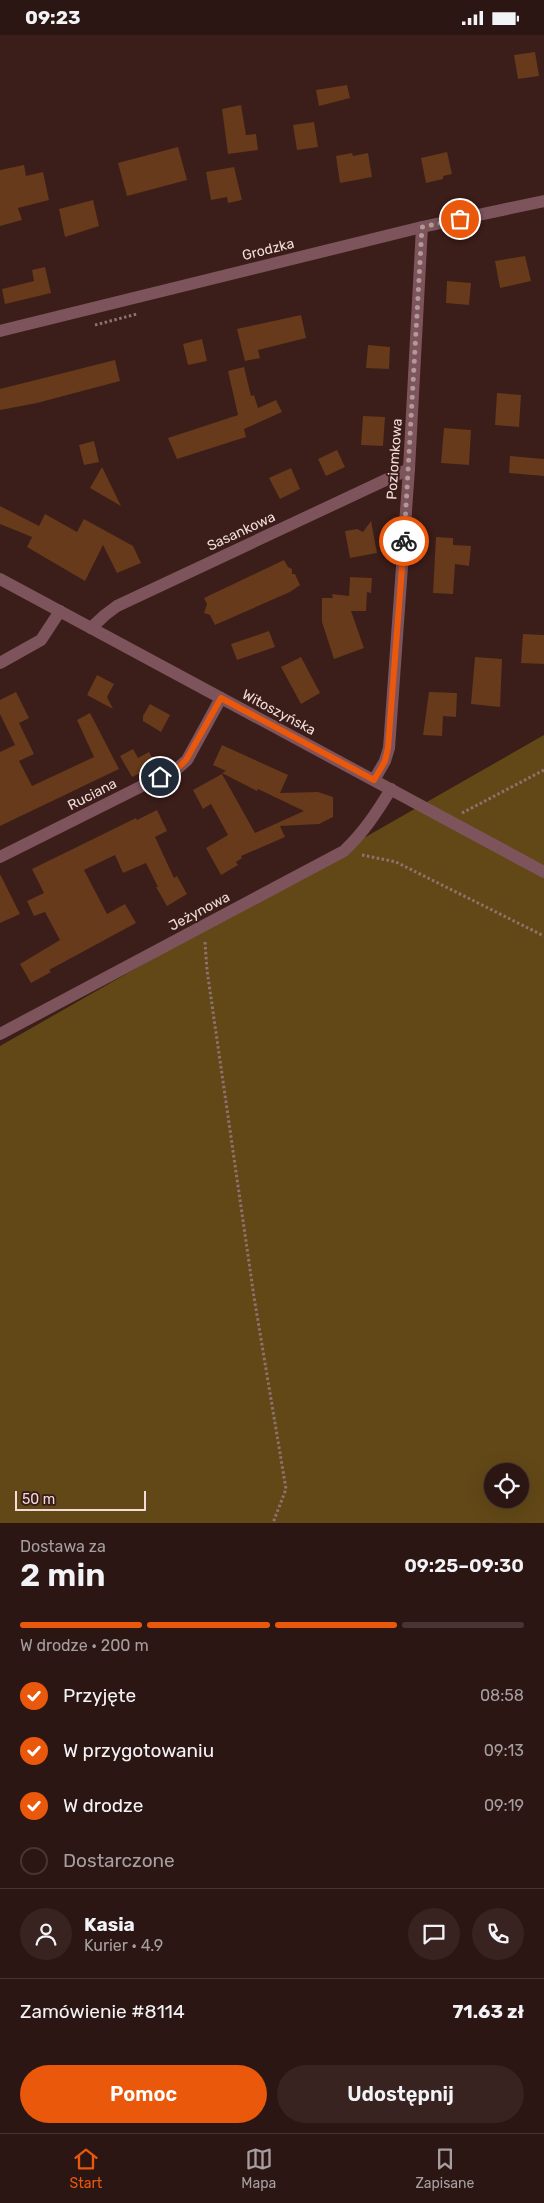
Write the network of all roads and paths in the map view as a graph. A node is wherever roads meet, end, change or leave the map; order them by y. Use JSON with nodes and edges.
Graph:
{"nodes":[{"id":1,"x":544,"y":201,"type":"edge"},
{"id":2,"x":422,"y":227,"type":"junction"},
{"id":3,"x":0,"y":331,"type":"edge"},
{"id":4,"x":409,"y":469,"type":"junction"},
{"id":5,"x":0,"y":579,"type":"edge"},
{"id":6,"x":60,"y":611,"type":"junction"},
{"id":7,"x":91,"y":628,"type":"junction"},
{"id":8,"x":0,"y":663,"type":"edge"},
{"id":9,"x":221,"y":698,"type":"junction"},
{"id":10,"x":544,"y":770,"type":"edge"},
{"id":11,"x":374,"y":780,"type":"junction"},
{"id":12,"x":391,"y":789,"type":"junction"},
{"id":13,"x":448,"y":820,"type":"junction"},
{"id":14,"x":344,"y":851,"type":"junction"},
{"id":15,"x":0,"y":857,"type":"edge"},
{"id":16,"x":544,"y":872,"type":"edge"},
{"id":17,"x":204,"y":925,"type":"junction"},
{"id":18,"x":544,"y":936,"type":"edge"},
{"id":19,"x":0,"y":1033,"type":"edge"},
{"id":20,"x":273,"y":1523,"type":"edge"}],
"edges":[{"from":1,"to":2,"type":"street","name":"Grodzka"},
{"from":2,"to":3,"type":"street","name":"Grodzka"},
{"from":2,"to":4,"type":"street","name":"Poziomkowa"},
{"from":4,"to":7,"type":"street","name":"Sasankowa"},
{"from":4,"to":11,"type":"street","name":"Poziomkowa"},
{"from":5,"to":6,"type":"street","name":"Witoszyńska"},
{"from":6,"to":7,"type":"street","name":"Witoszyńska"},
{"from":6,"to":8,"type":"street"},
{"from":7,"to":9,"type":"street","name":"Witoszyńska"},
{"from":9,"to":11,"type":"street","name":"Witoszyńska"},
{"from":9,"to":15,"type":"street","name":"Ruciana"},
{"from":10,"to":13,"type":"path"},
{"from":11,"to":12,"type":"street","name":"Witoszyńska"},
{"from":12,"to":13,"type":"street","name":"Witoszyńska"},
{"from":12,"to":14,"type":"street","name":"Jeżynowa"},
{"from":13,"to":16,"type":"street","name":"Witoszyńska"},
{"from":14,"to":17,"type":"street","name":"Jeżynowa"},
{"from":14,"to":18,"type":"path"},
{"from":17,"to":19,"type":"street","name":"Jeżynowa"},
{"from":17,"to":20,"type":"path"}]}
